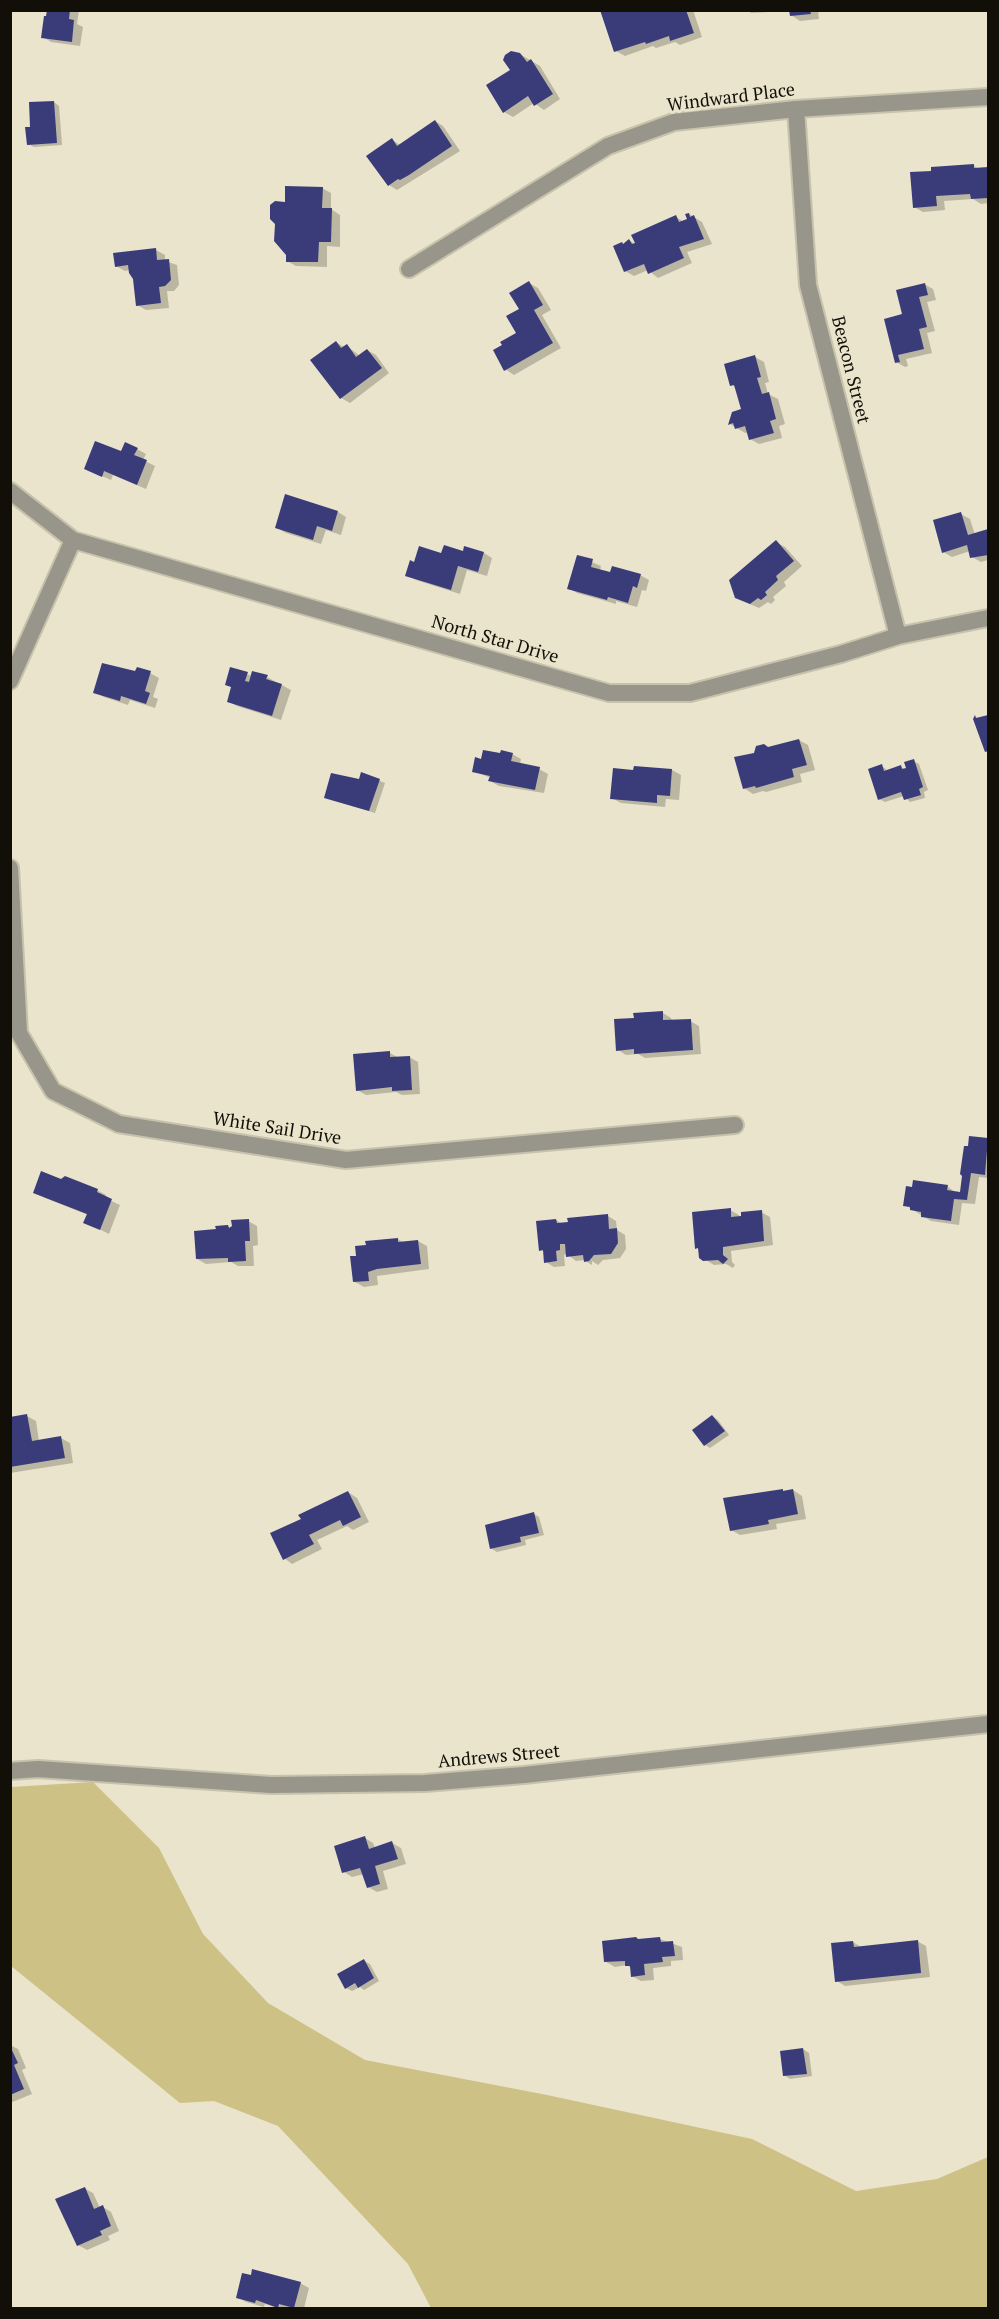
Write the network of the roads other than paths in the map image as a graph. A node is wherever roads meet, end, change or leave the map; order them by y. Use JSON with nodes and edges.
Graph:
{"nodes":[{"id":1,"x":988,"y":97,"type":"edge"},
{"id":2,"x":796,"y":109,"type":"junction"},
{"id":3,"x":409,"y":269,"type":"dead end"},
{"id":4,"x":10,"y":491,"type":"edge"},
{"id":5,"x":72,"y":540,"type":"junction"},
{"id":6,"x":988,"y":618,"type":"edge"},
{"id":7,"x":898,"y":636,"type":"junction"},
{"id":8,"x":10,"y":681,"type":"edge"},
{"id":9,"x":10,"y":868,"type":"edge"},
{"id":10,"x":735,"y":1125,"type":"dead end"},
{"id":11,"x":988,"y":1724,"type":"edge"},
{"id":12,"x":10,"y":1771,"type":"edge"}],
"edges":[{"from":1,"to":2,"type":"street","name":"Windward Place"},
{"from":2,"to":3,"type":"street","name":"Windward Place"},
{"from":2,"to":7,"type":"street","name":"Beacon Street"},
{"from":4,"to":5,"type":"street","name":"North Star Drive"},
{"from":5,"to":7,"type":"street","name":"North Star Drive"},
{"from":5,"to":8,"type":"street"},
{"from":6,"to":7,"type":"street","name":"North Star Drive"},
{"from":9,"to":10,"type":"street","name":"White Sail Drive"},
{"from":11,"to":12,"type":"street","name":"Andrews Street"}]}
